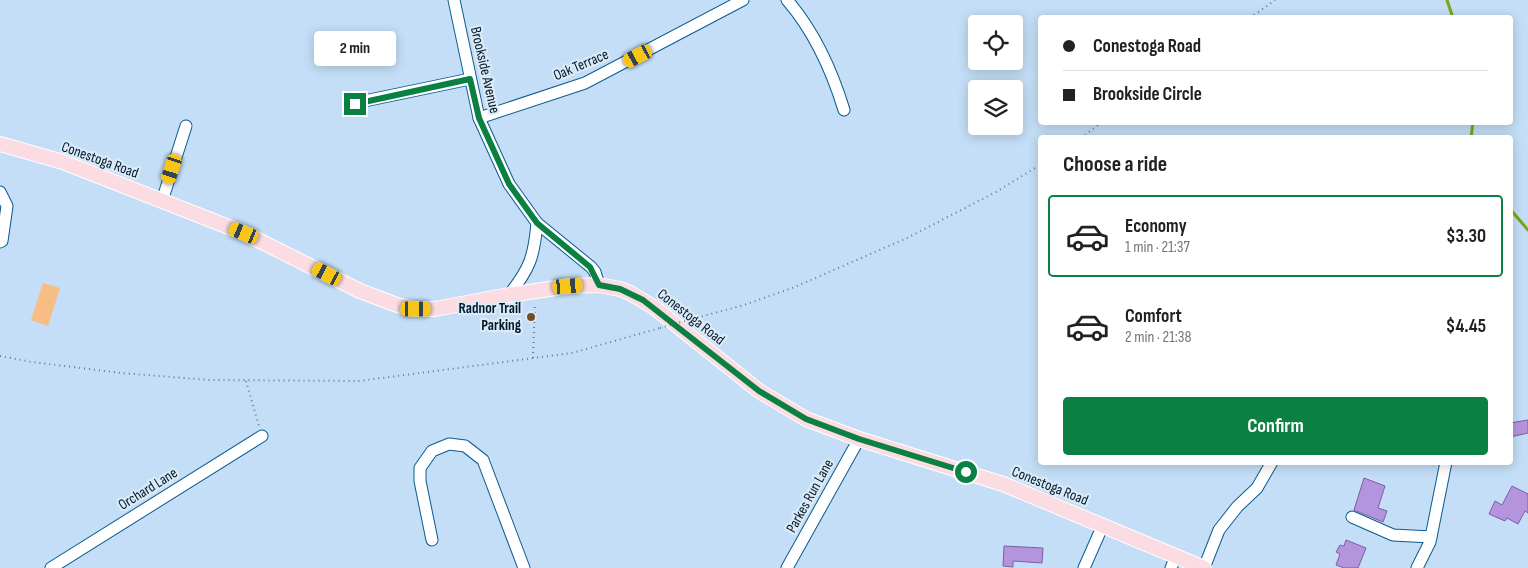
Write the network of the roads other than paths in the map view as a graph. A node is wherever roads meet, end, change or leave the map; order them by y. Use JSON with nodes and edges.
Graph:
{"nodes":[{"id":1,"x":454,"y":0,"type":"edge"},
{"id":2,"x":744,"y":0,"type":"edge"},
{"id":3,"x":787,"y":0,"type":"edge"},
{"id":4,"x":470,"y":79,"type":"junction"},
{"id":5,"x":355,"y":104,"type":"dead end"},
{"id":6,"x":844,"y":110,"type":"dead end"},
{"id":7,"x":479,"y":118,"type":"junction"},
{"id":8,"x":186,"y":126,"type":"dead end"},
{"id":9,"x":0,"y":144,"type":"edge"},
{"id":10,"x":0,"y":192,"type":"edge"},
{"id":11,"x":162,"y":201,"type":"junction"},
{"id":12,"x":537,"y":223,"type":"junction"},
{"id":13,"x":0,"y":242,"type":"edge"},
{"id":14,"x":599,"y":285,"type":"junction"},
{"id":15,"x":509,"y":295,"type":"junction"},
{"id":16,"x":262,"y":436,"type":"road end"},
{"id":17,"x":859,"y":439,"type":"junction"},
{"id":18,"x":1270,"y":465,"type":"edge"},
{"id":19,"x":1445,"y":465,"type":"edge"},
{"id":20,"x":1352,"y":517,"type":"dead end"},
{"id":21,"x":1103,"y":525,"type":"junction"},
{"id":22,"x":1431,"y":537,"type":"junction"},
{"id":23,"x":432,"y":540,"type":"dead end"},
{"id":24,"x":1174,"y":562,"type":"edge"},
{"id":25,"x":51,"y":568,"type":"edge"},
{"id":26,"x":524,"y":568,"type":"edge"},
{"id":27,"x":787,"y":568,"type":"edge"},
{"id":28,"x":1084,"y":568,"type":"edge"},
{"id":29,"x":1204,"y":568,"type":"edge"},
{"id":30,"x":1417,"y":568,"type":"edge"}],
"edges":[{"from":1,"to":4,"type":"street","name":"Brookside Avenue"},
{"from":2,"to":7,"type":"street","name":"Oak Terrace"},
{"from":3,"to":6,"type":"street"},
{"from":4,"to":5,"type":"street"},
{"from":4,"to":7,"type":"street","name":"Brookside Avenue"},
{"from":7,"to":12,"type":"street","name":"Brookside Avenue"},
{"from":8,"to":11,"type":"street"},
{"from":9,"to":11,"type":"main road","name":"Conestoga Road"},
{"from":10,"to":13,"type":"street"},
{"from":11,"to":15,"type":"main road","name":"Conestoga Road"},
{"from":12,"to":14,"type":"street","name":"Brookside Avenue"},
{"from":12,"to":15,"type":"street"},
{"from":14,"to":15,"type":"main road","name":"Conestoga Road"},
{"from":14,"to":17,"type":"main road","name":"Conestoga Road"},
{"from":16,"to":25,"type":"street","name":"Orchard Lane"},
{"from":17,"to":21,"type":"main road","name":"Conestoga Road"},
{"from":17,"to":27,"type":"street","name":"Parkes Run Lane"},
{"from":18,"to":29,"type":"street"},
{"from":19,"to":22,"type":"street"},
{"from":20,"to":22,"type":"street"},
{"from":21,"to":24,"type":"main road","name":"Conestoga Road"},
{"from":21,"to":28,"type":"street"},
{"from":22,"to":30,"type":"street"},
{"from":23,"to":26,"type":"street"},
{"from":24,"to":29,"type":"main road","name":"Conestoga Road"}]}
